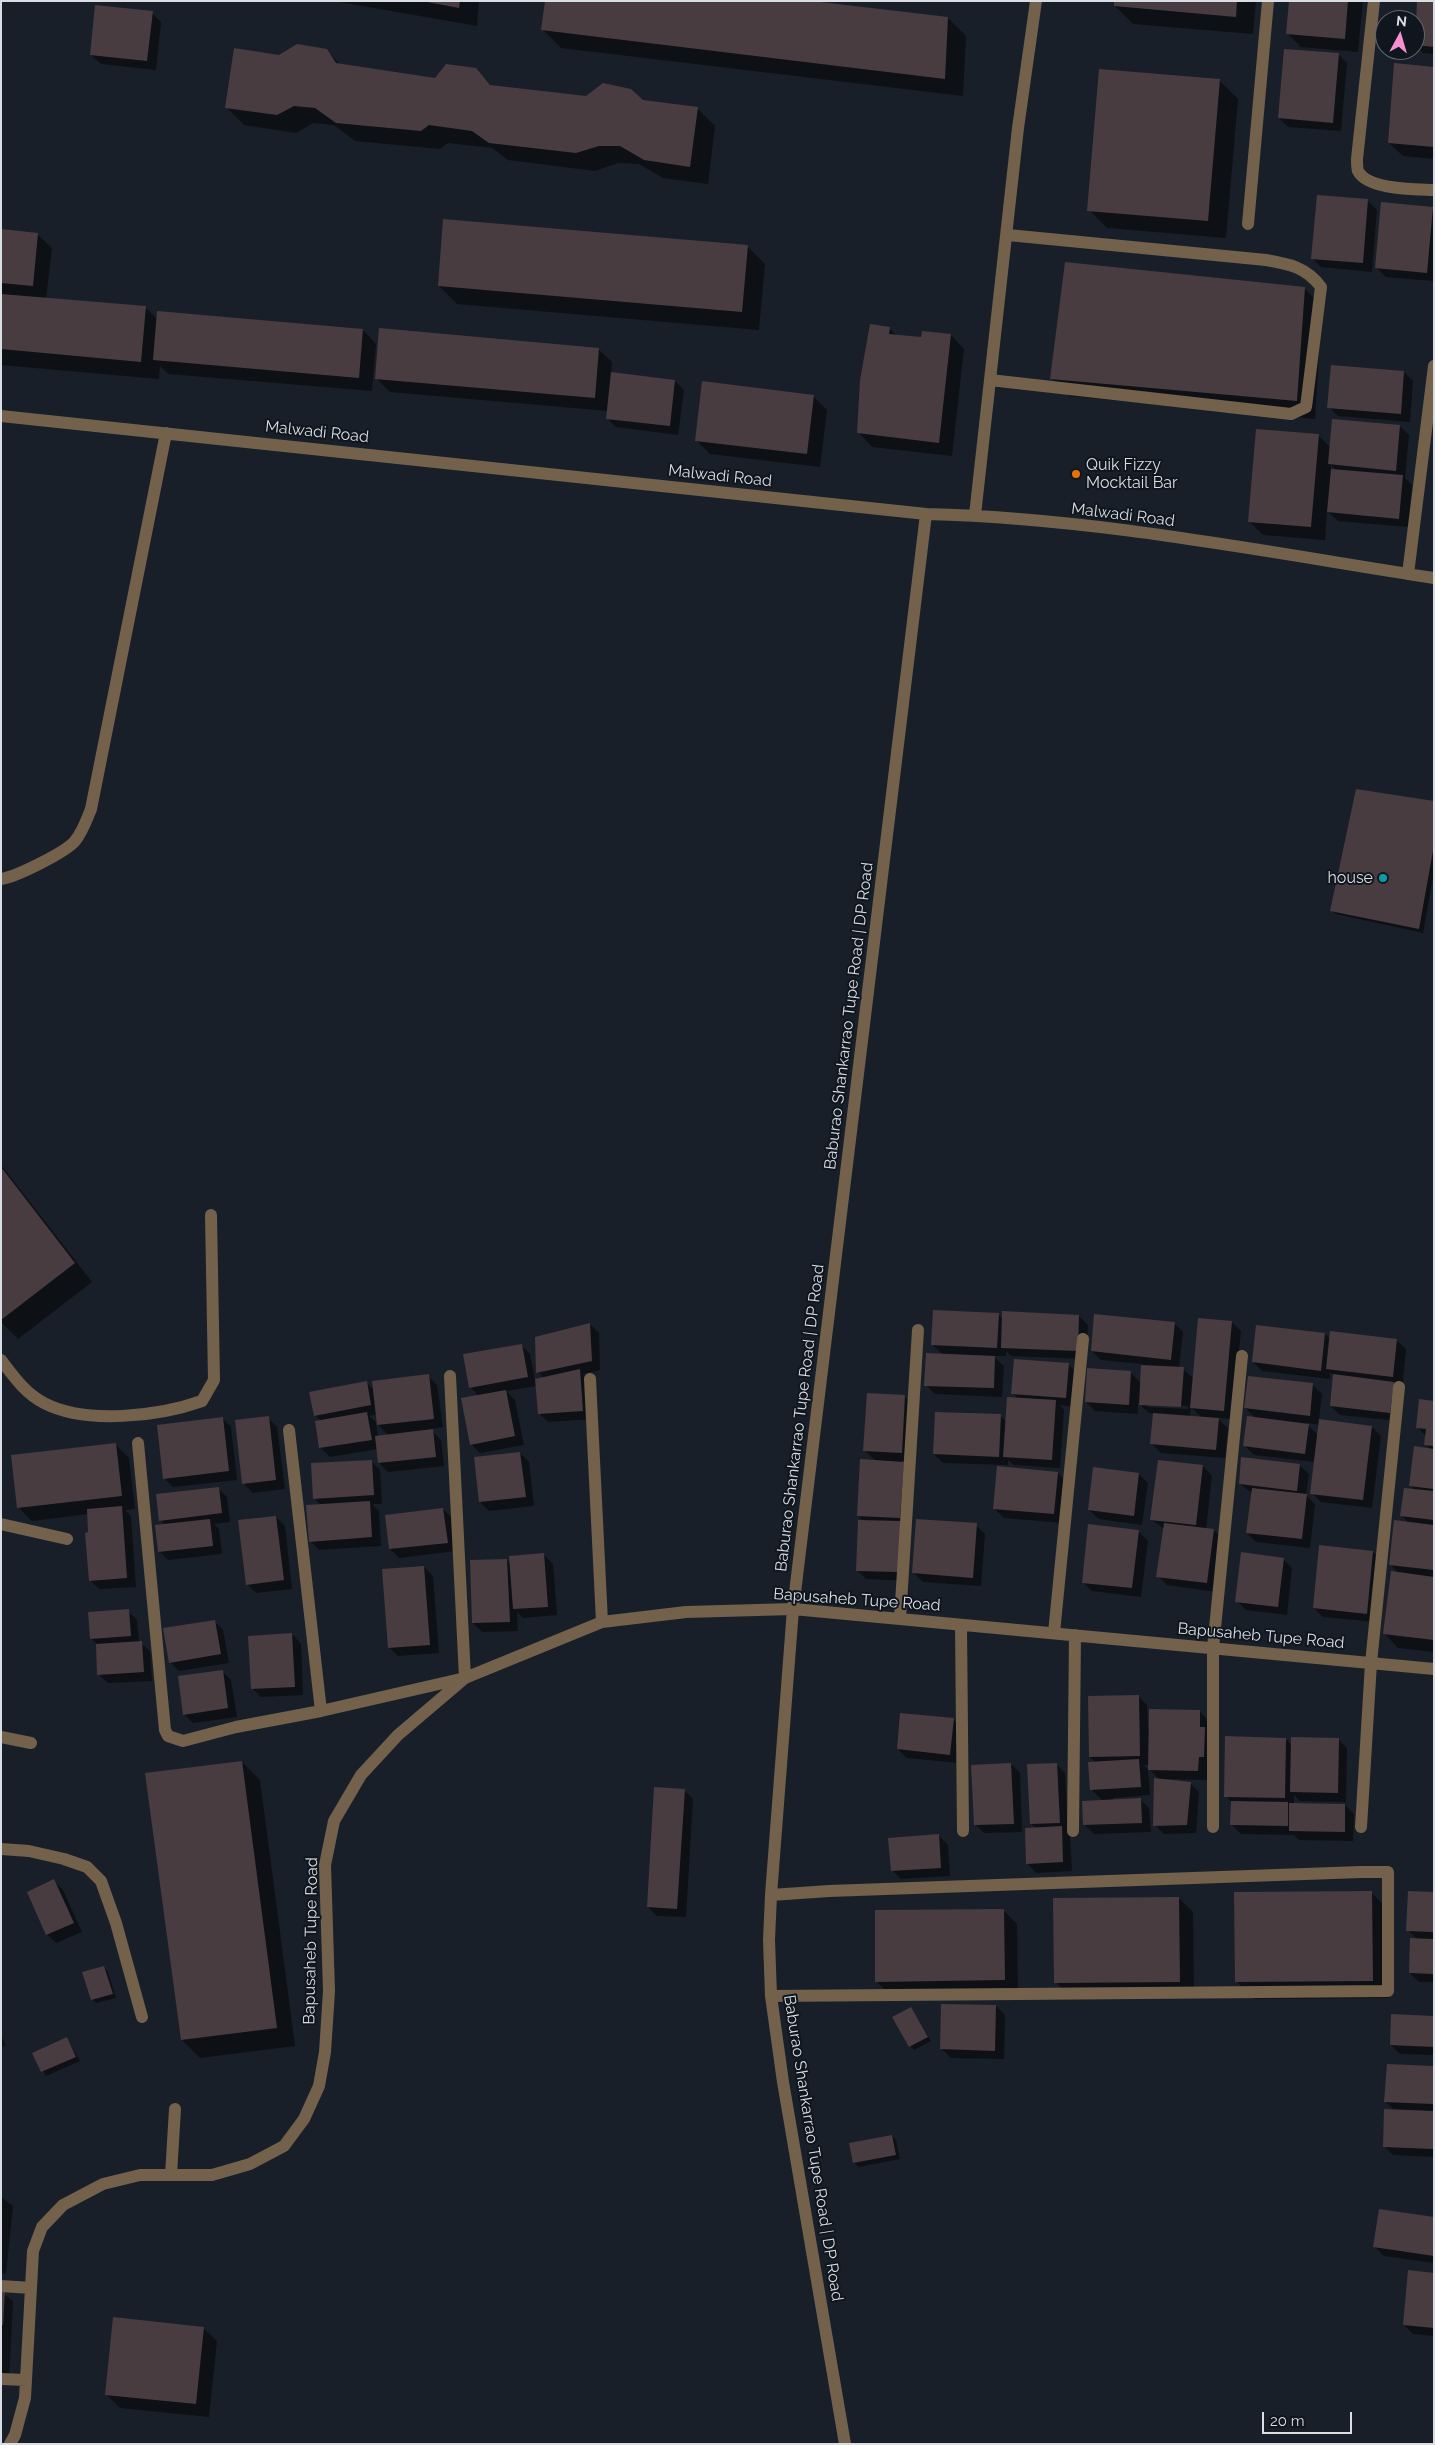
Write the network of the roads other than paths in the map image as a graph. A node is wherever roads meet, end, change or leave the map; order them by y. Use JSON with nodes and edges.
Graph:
{"nodes":[{"id":1,"x":1036,"y":1,"type":"edge"},
{"id":2,"x":1268,"y":1,"type":"edge"},
{"id":3,"x":1374,"y":1,"type":"edge"},
{"id":4,"x":1434,"y":190,"type":"edge"},
{"id":5,"x":1248,"y":224,"type":"dead end"},
{"id":6,"x":1008,"y":235,"type":"junction"},
{"id":7,"x":1434,"y":366,"type":"edge"},
{"id":8,"x":990,"y":380,"type":"junction"},
{"id":9,"x":1433,"y":387,"type":"edge"},
{"id":10,"x":1,"y":416,"type":"edge"},
{"id":11,"x":166,"y":433,"type":"junction"},
{"id":12,"x":926,"y":514,"type":"junction"},
{"id":13,"x":975,"y":515,"type":"junction"},
{"id":14,"x":1408,"y":574,"type":"junction"},
{"id":15,"x":1434,"y":578,"type":"edge"},
{"id":16,"x":1,"y":879,"type":"edge"},
{"id":17,"x":211,"y":1215,"type":"dead end"},
{"id":18,"x":918,"y":1330,"type":"dead end"},
{"id":19,"x":1083,"y":1339,"type":"dead end"},
{"id":20,"x":1242,"y":1356,"type":"dead end"},
{"id":21,"x":1,"y":1360,"type":"edge"},
{"id":22,"x":450,"y":1376,"type":"dead end"},
{"id":23,"x":590,"y":1379,"type":"dead end"},
{"id":24,"x":1399,"y":1387,"type":"dead end"},
{"id":25,"x":289,"y":1430,"type":"dead end"},
{"id":26,"x":138,"y":1443,"type":"dead end"},
{"id":27,"x":1,"y":1524,"type":"edge"},
{"id":28,"x":67,"y":1539,"type":"dead end"},
{"id":29,"x":793,"y":1609,"type":"junction"},
{"id":30,"x":900,"y":1619,"type":"junction"},
{"id":31,"x":602,"y":1622,"type":"junction"},
{"id":32,"x":961,"y":1625,"type":"junction"},
{"id":33,"x":1054,"y":1633,"type":"junction"},
{"id":34,"x":1075,"y":1635,"type":"junction"},
{"id":35,"x":1213,"y":1648,"type":"junction"},
{"id":36,"x":1371,"y":1663,"type":"junction"},
{"id":37,"x":1434,"y":1669,"type":"edge"},
{"id":38,"x":465,"y":1678,"type":"junction"},
{"id":39,"x":321,"y":1711,"type":"junction"},
{"id":40,"x":1,"y":1737,"type":"edge"},
{"id":41,"x":31,"y":1743,"type":"dead end"},
{"id":42,"x":1213,"y":1827,"type":"dead end"},
{"id":43,"x":1361,"y":1827,"type":"dead end"},
{"id":44,"x":963,"y":1831,"type":"dead end"},
{"id":45,"x":1073,"y":1831,"type":"dead end"},
{"id":46,"x":1,"y":1849,"type":"edge"},
{"id":47,"x":771,"y":1895,"type":"junction"},
{"id":48,"x":771,"y":1996,"type":"junction"},
{"id":49,"x":142,"y":2017,"type":"dead end"},
{"id":50,"x":175,"y":2108,"type":"dead end"},
{"id":51,"x":171,"y":2175,"type":"junction"},
{"id":52,"x":1,"y":2286,"type":"edge"},
{"id":53,"x":31,"y":2288,"type":"junction"},
{"id":54,"x":1,"y":2379,"type":"edge"},
{"id":55,"x":26,"y":2380,"type":"junction"},
{"id":56,"x":10,"y":2444,"type":"edge"},
{"id":57,"x":845,"y":2444,"type":"edge"}],
"edges":[{"from":1,"to":6,"type":"street"},
{"from":2,"to":5,"type":"street"},
{"from":3,"to":4,"type":"street"},
{"from":6,"to":8,"type":"street"},
{"from":6,"to":8,"type":"street"},
{"from":7,"to":9,"type":"street"},
{"from":8,"to":13,"type":"street"},
{"from":9,"to":14,"type":"street"},
{"from":10,"to":11,"type":"street","name":"Malwadi Road"},
{"from":11,"to":12,"type":"street","name":"Malwadi Road"},
{"from":11,"to":16,"type":"street"},
{"from":12,"to":13,"type":"street","name":"Malwadi Road"},
{"from":12,"to":29,"type":"street","name":"Baburao Shankarrao Tupe Road | DP Road"},
{"from":13,"to":14,"type":"street","name":"Malwadi Road"},
{"from":14,"to":15,"type":"street","name":"Malwadi Road"},
{"from":17,"to":21,"type":"street"},
{"from":18,"to":30,"type":"street"},
{"from":19,"to":33,"type":"street"},
{"from":20,"to":35,"type":"street"},
{"from":22,"to":38,"type":"street"},
{"from":23,"to":31,"type":"street"},
{"from":24,"to":36,"type":"street"},
{"from":25,"to":39,"type":"street"},
{"from":26,"to":39,"type":"street"},
{"from":27,"to":28,"type":"street"},
{"from":29,"to":30,"type":"street","name":"Bapusaheb Tupe Road"},
{"from":29,"to":31,"type":"street","name":"Bapusaheb Tupe Road"},
{"from":29,"to":47,"type":"street","name":"Baburao Shankarrao Tupe Road | DP Road"},
{"from":30,"to":32,"type":"street","name":"Bapusaheb Tupe Road"},
{"from":31,"to":38,"type":"street","name":"Bapusaheb Tupe Road"},
{"from":32,"to":33,"type":"street","name":"Bapusaheb Tupe Road"},
{"from":32,"to":44,"type":"street"},
{"from":33,"to":34,"type":"street","name":"Bapusaheb Tupe Road"},
{"from":34,"to":35,"type":"street","name":"Bapusaheb Tupe Road"},
{"from":34,"to":45,"type":"street"},
{"from":35,"to":36,"type":"street","name":"Bapusaheb Tupe Road"},
{"from":35,"to":42,"type":"street"},
{"from":36,"to":37,"type":"street","name":"Bapusaheb Tupe Road"},
{"from":36,"to":43,"type":"street"},
{"from":38,"to":39,"type":"street"},
{"from":38,"to":51,"type":"street","name":"Bapusaheb Tupe Road"},
{"from":40,"to":41,"type":"street"},
{"from":46,"to":49,"type":"street"},
{"from":47,"to":48,"type":"street","name":"Baburao Shankarrao Tupe Road | DP Road"},
{"from":47,"to":48,"type":"street"},
{"from":48,"to":57,"type":"street","name":"Baburao Shankarrao Tupe Road | DP Road"},
{"from":50,"to":51,"type":"street"},
{"from":51,"to":53,"type":"street","name":"Bapusaheb Tupe Road"},
{"from":52,"to":53,"type":"street"},
{"from":53,"to":55,"type":"street","name":"Bapusaheb Tupe Road"},
{"from":54,"to":55,"type":"street"},
{"from":55,"to":56,"type":"street","name":"Bapusaheb Tupe Road"}]}
